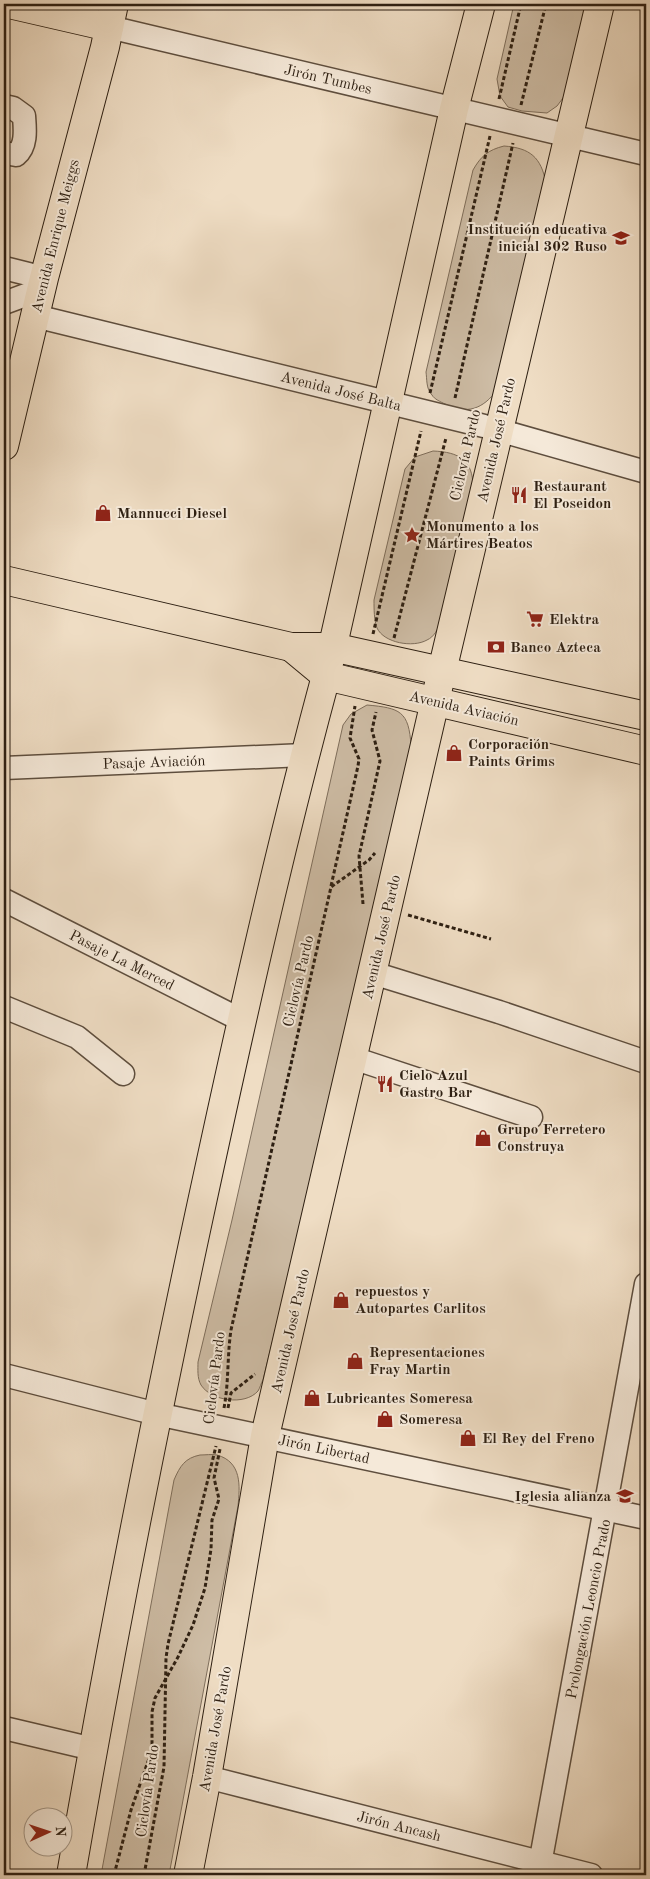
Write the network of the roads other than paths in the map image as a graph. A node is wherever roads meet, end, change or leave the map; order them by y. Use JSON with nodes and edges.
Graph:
{"nodes":[{"id":1,"x":9,"y":4,"type":"edge"},
{"id":2,"x":481,"y":4,"type":"edge"},
{"id":3,"x":600,"y":4,"type":"edge"},
{"id":4,"x":111,"y":16,"type":"edge"},
{"id":5,"x":4,"y":106,"type":"edge"},
{"id":6,"x":454,"y":109,"type":"junction"},
{"id":7,"x":569,"y":135,"type":"junction"},
{"id":8,"x":4,"y":154,"type":"edge"},
{"id":9,"x":646,"y":154,"type":"edge"},
{"id":10,"x":4,"y":268,"type":"edge"},
{"id":11,"x":43,"y":283,"type":"junction"},
{"id":12,"x":4,"y":303,"type":"edge"},
{"id":13,"x":35,"y":316,"type":"junction"},
{"id":14,"x":389,"y":403,"type":"junction"},
{"id":15,"x":498,"y":430,"type":"junction"},
{"id":16,"x":5,"y":433,"type":"edge"},
{"id":17,"x":646,"y":472,"type":"edge"},
{"id":18,"x":4,"y":580,"type":"edge"},
{"id":19,"x":332,"y":647,"type":"junction"},
{"id":20,"x":291,"y":648,"type":"junction"},
{"id":21,"x":442,"y":671,"type":"junction"},
{"id":22,"x":326,"y":676,"type":"junction"},
{"id":23,"x":435,"y":702,"type":"junction"},
{"id":24,"x":646,"y":716,"type":"edge"},
{"id":25,"x":646,"y":751,"type":"edge"},
{"id":26,"x":304,"y":755,"type":"junction"},
{"id":27,"x":4,"y":768,"type":"edge"},
{"id":28,"x":4,"y":900,"type":"edge"},
{"id":29,"x":372,"y":973,"type":"junction"},
{"id":30,"x":4,"y":1007,"type":"edge"},
{"id":31,"x":241,"y":1020,"type":"junction"},
{"id":32,"x":353,"y":1058,"type":"junction"},
{"id":33,"x":646,"y":1062,"type":"edge"},
{"id":34,"x":123,"y":1074,"type":"dead end"},
{"id":35,"x":531,"y":1117,"type":"dead end"},
{"id":36,"x":646,"y":1284,"type":"edge"},
{"id":37,"x":4,"y":1375,"type":"edge"},
{"id":38,"x":157,"y":1414,"type":"junction"},
{"id":39,"x":266,"y":1436,"type":"junction"},
{"id":40,"x":606,"y":1509,"type":"junction"},
{"id":41,"x":646,"y":1518,"type":"edge"},
{"id":42,"x":4,"y":1728,"type":"edge"},
{"id":43,"x":93,"y":1749,"type":"junction"},
{"id":44,"x":207,"y":1777,"type":"junction"},
{"id":45,"x":539,"y":1869,"type":"edge"},
{"id":46,"x":71,"y":1875,"type":"edge"},
{"id":47,"x":188,"y":1875,"type":"edge"},
{"id":48,"x":591,"y":1875,"type":"edge"}],
"edges":[{"from":1,"to":4,"type":"main road","name":"Jirón Tumbes"},
{"from":2,"to":6,"type":"main road"},
{"from":3,"to":7,"type":"main road","name":"Avenida José Pardo"},
{"from":4,"to":6,"type":"street","name":"Jirón Tumbes"},
{"from":4,"to":11,"type":"main road","name":"Avenida Enrique Meiggs"},
{"from":5,"to":8,"type":"street"},
{"from":6,"to":7,"type":"street","name":"Jirón Tumbes"},
{"from":6,"to":14,"type":"main road"},
{"from":7,"to":9,"type":"street","name":"Jirón Tumbes"},
{"from":7,"to":15,"type":"main road","name":"Avenida José Pardo"},
{"from":10,"to":11,"type":"street"},
{"from":11,"to":12,"type":"street"},
{"from":11,"to":13,"type":"main road","name":"Avenida Enrique Meiggs"},
{"from":13,"to":14,"type":"street","name":"Avenida José Balta"},
{"from":13,"to":16,"type":"main road","name":"Avenida Enrique Meiggs"},
{"from":14,"to":15,"type":"street","name":"Avenida José Balta"},
{"from":14,"to":19,"type":"main road"},
{"from":15,"to":17,"type":"street","name":"Avenida José Balta"},
{"from":15,"to":21,"type":"main road","name":"Avenida José Pardo"},
{"from":18,"to":20,"type":"main road","name":"Avenida Aviación"},
{"from":19,"to":20,"type":"main road","name":"Avenida Aviación"},
{"from":19,"to":21,"type":"main road","name":"Avenida Aviación"},
{"from":19,"to":22,"type":"main road"},
{"from":20,"to":22,"type":"main road","name":"Avenida Aviación"},
{"from":21,"to":23,"type":"main road","name":"Avenida José Pardo"},
{"from":21,"to":24,"type":"main road","name":"Avenida Aviación"},
{"from":22,"to":23,"type":"main road","name":"Avenida Aviación"},
{"from":22,"to":26,"type":"main road"},
{"from":23,"to":25,"type":"main road","name":"Avenida Aviación"},
{"from":23,"to":29,"type":"main road","name":"Avenida José Pardo"},
{"from":26,"to":27,"type":"street","name":"Pasaje Aviación"},
{"from":26,"to":31,"type":"main road"},
{"from":28,"to":31,"type":"street","name":"Pasaje La Merced"},
{"from":29,"to":32,"type":"main road","name":"Avenida José Pardo"},
{"from":29,"to":33,"type":"street"},
{"from":30,"to":34,"type":"street"},
{"from":31,"to":38,"type":"main road"},
{"from":32,"to":35,"type":"street"},
{"from":32,"to":39,"type":"main road","name":"Avenida José Pardo"},
{"from":36,"to":40,"type":"street","name":"Prolongación Leoncio Prado"},
{"from":37,"to":38,"type":"street","name":"Jirón Libertad"},
{"from":38,"to":39,"type":"street","name":"Jirón Libertad"},
{"from":38,"to":43,"type":"main road"},
{"from":39,"to":40,"type":"street","name":"Jirón Libertad"},
{"from":39,"to":44,"type":"main road","name":"Avenida José Pardo"},
{"from":40,"to":41,"type":"street","name":"Jirón Libertad"},
{"from":40,"to":45,"type":"street","name":"Prolongación Leoncio Prado"},
{"from":42,"to":43,"type":"street"},
{"from":43,"to":46,"type":"main road"},
{"from":44,"to":45,"type":"street","name":"Jirón Ancash"},
{"from":44,"to":47,"type":"main road","name":"Avenida José Pardo"},
{"from":45,"to":48,"type":"street","name":"Jirón Ancash"}]}
